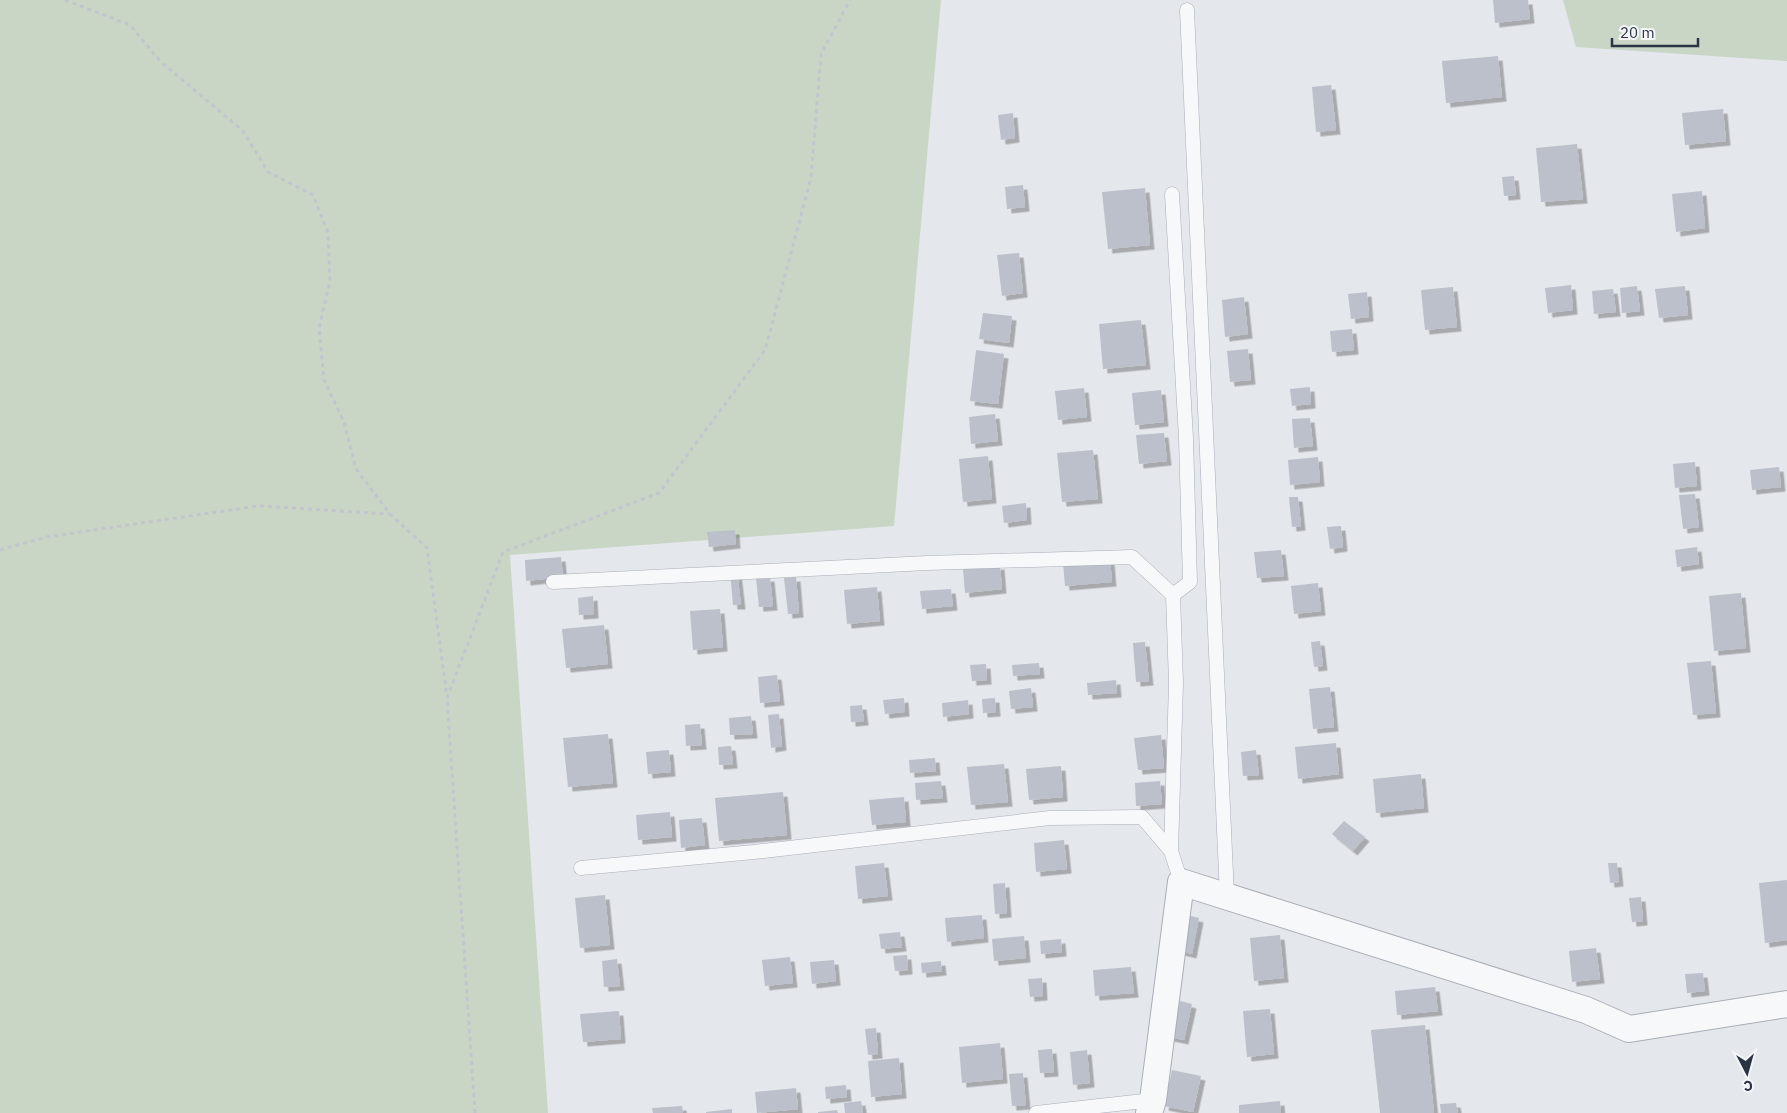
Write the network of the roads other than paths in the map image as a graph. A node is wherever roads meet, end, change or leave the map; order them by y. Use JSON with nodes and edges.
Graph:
{"nodes":[{"id":1,"x":1187,"y":10,"type":"dead end"},
{"id":2,"x":1172,"y":194,"type":"dead end"},
{"id":3,"x":553,"y":582,"type":"dead end"},
{"id":4,"x":1173,"y":595,"type":"junction"},
{"id":5,"x":1171,"y":851,"type":"junction"},
{"id":6,"x":581,"y":868,"type":"dead end"},
{"id":7,"x":1181,"y":882,"type":"junction"},
{"id":8,"x":1227,"y":896,"type":"junction"},
{"id":9,"x":1787,"y":1004,"type":"edge"},
{"id":10,"x":1151,"y":1106,"type":"edge"},
{"id":11,"x":1036,"y":1113,"type":"edge"}],
"edges":[{"from":1,"to":8,"type":"lane"},
{"from":2,"to":4,"type":"lane"},
{"from":3,"to":4,"type":"lane"},
{"from":4,"to":5,"type":"lane"},
{"from":5,"to":6,"type":"lane"},
{"from":5,"to":7,"type":"lane"},
{"from":7,"to":8,"type":"street"},
{"from":7,"to":10,"type":"street"},
{"from":8,"to":9,"type":"street"},
{"from":10,"to":11,"type":"lane"}]}
